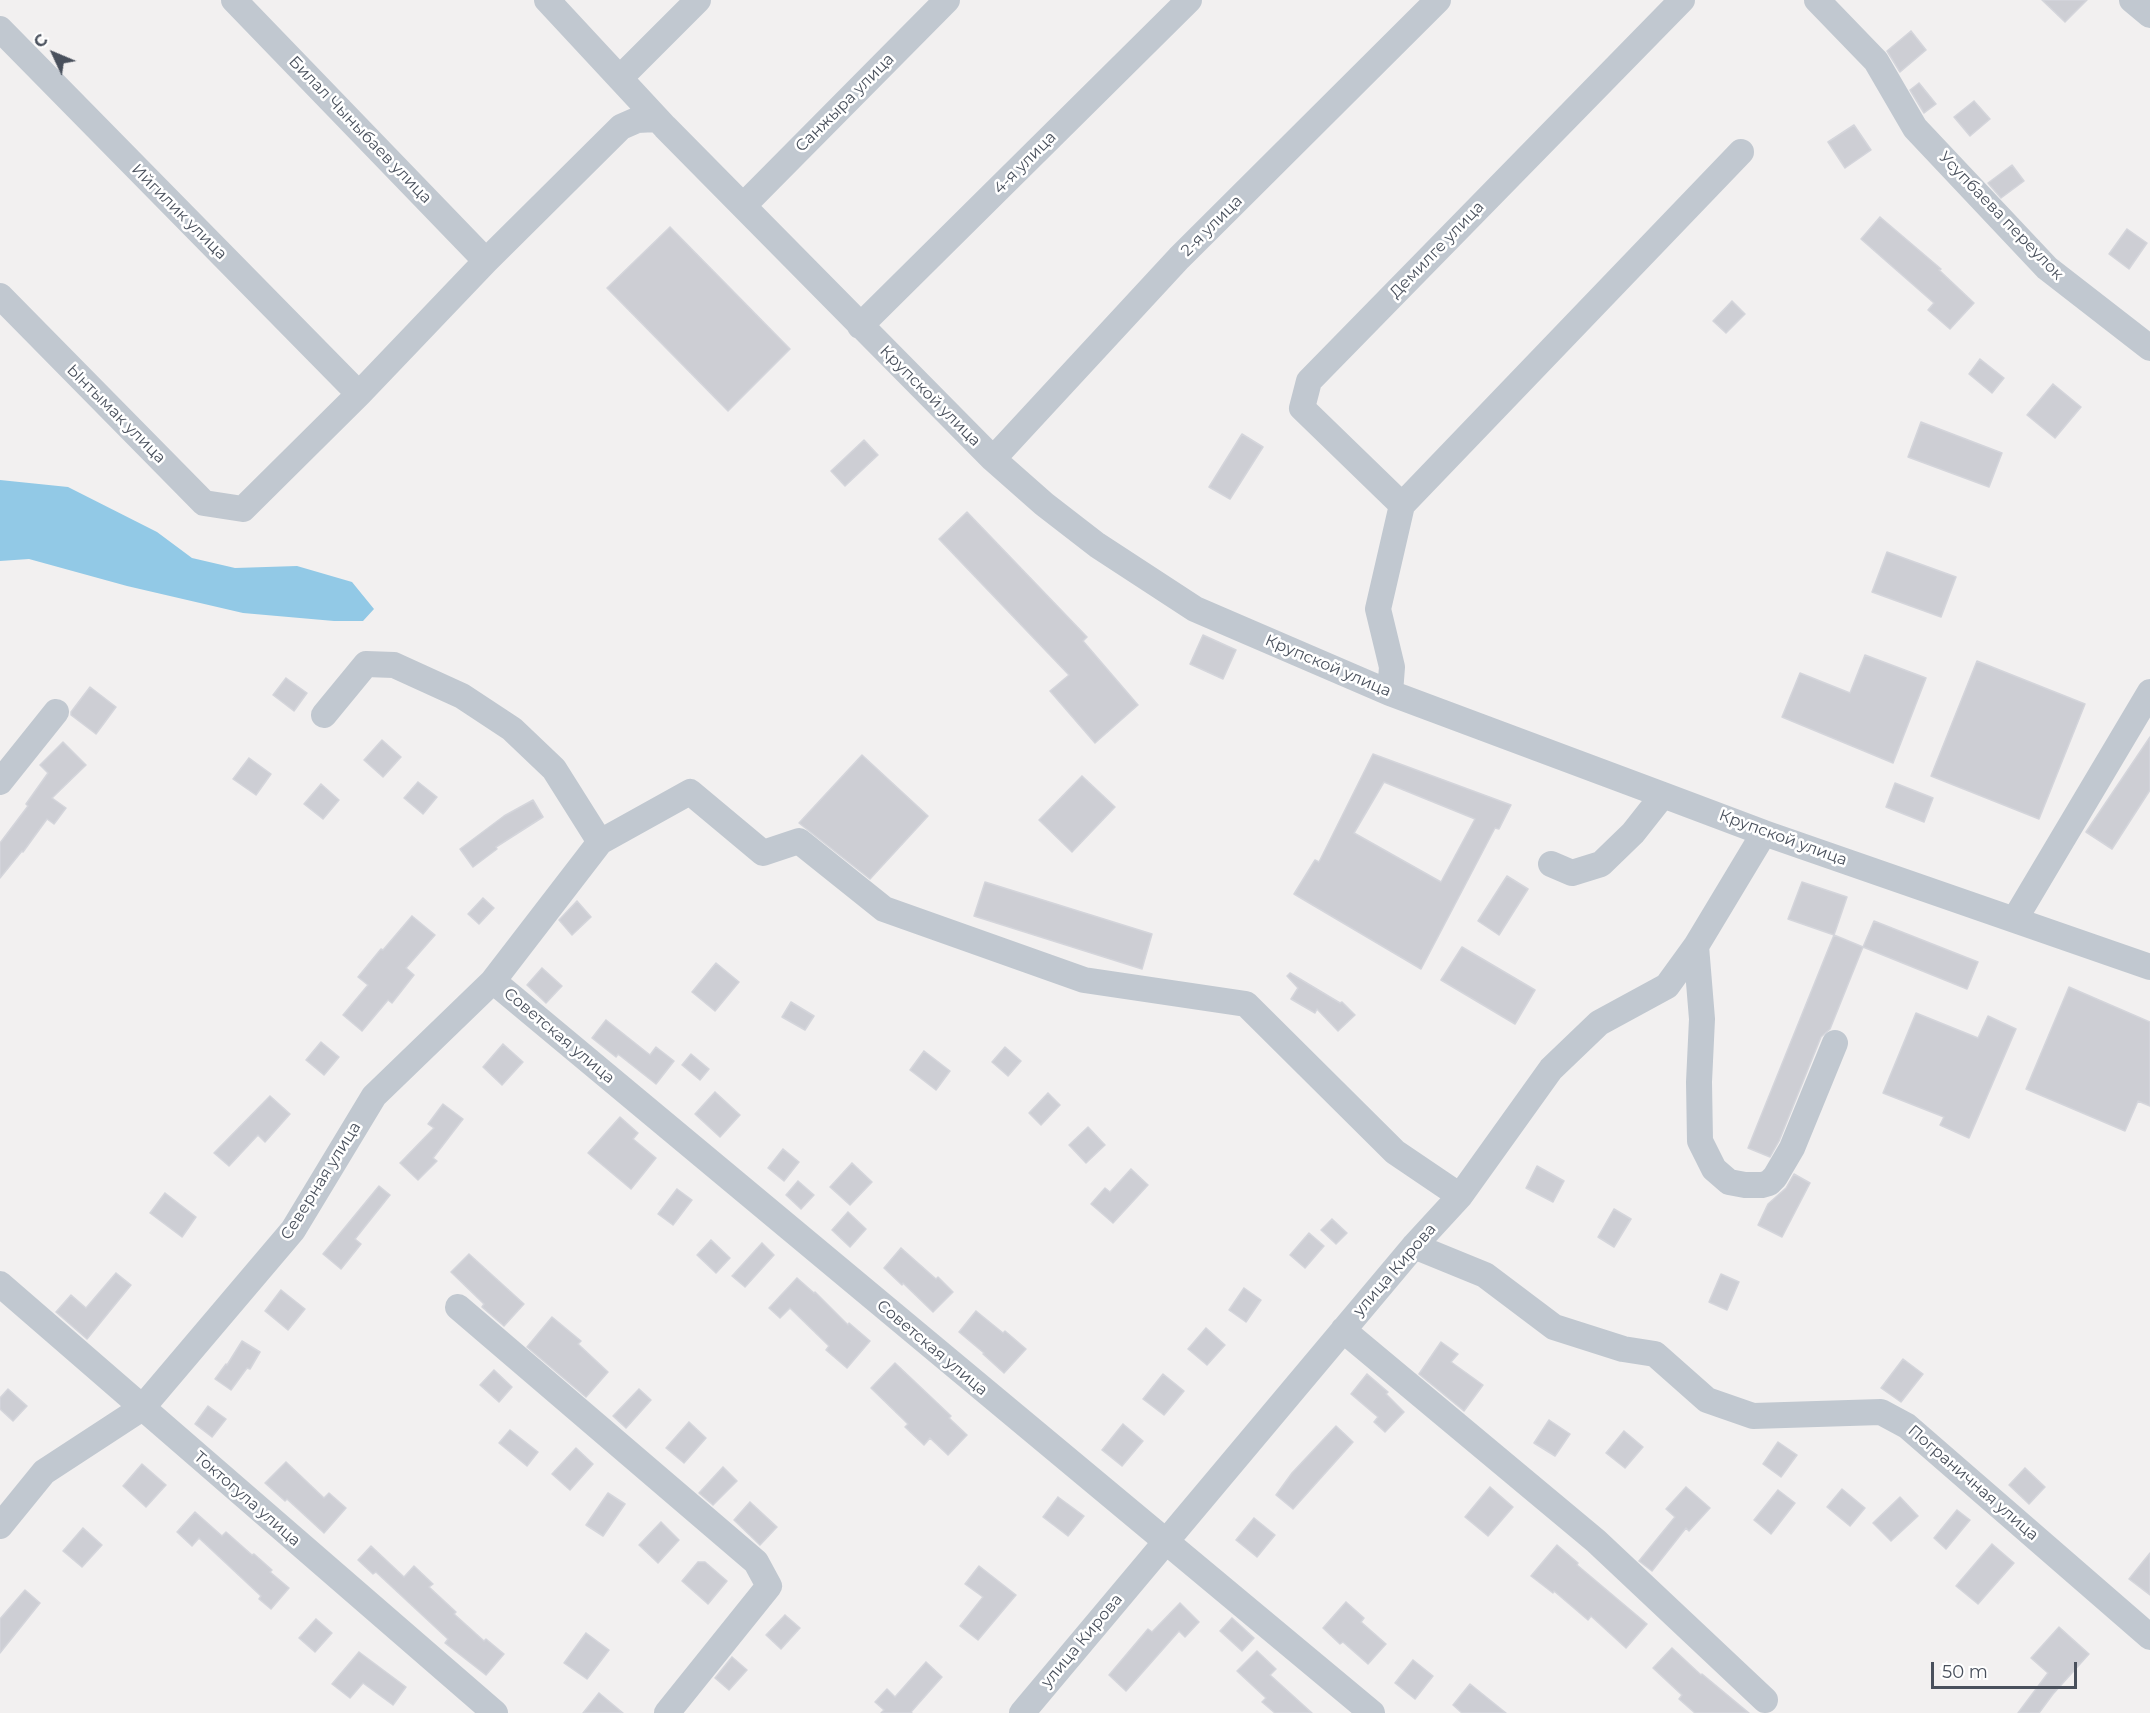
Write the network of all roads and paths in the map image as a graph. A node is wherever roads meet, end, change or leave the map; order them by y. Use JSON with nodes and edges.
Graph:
{"nodes":[{"id":1,"x":234,"y":0,"type":"edge"},
{"id":2,"x":547,"y":0,"type":"edge"},
{"id":3,"x":698,"y":0,"type":"edge"},
{"id":4,"x":947,"y":0,"type":"edge"},
{"id":5,"x":1189,"y":0,"type":"edge"},
{"id":6,"x":1438,"y":0,"type":"edge"},
{"id":7,"x":1682,"y":0,"type":"edge"},
{"id":8,"x":1817,"y":0,"type":"edge"},
{"id":9,"x":2132,"y":0,"type":"edge"},
{"id":10,"x":2150,"y":15,"type":"edge"},
{"id":11,"x":0,"y":29,"type":"edge"},
{"id":12,"x":620,"y":78,"type":"junction"},
{"id":13,"x":657,"y":119,"type":"junction"},
{"id":14,"x":1741,"y":152,"type":"dead end"},
{"id":15,"x":743,"y":206,"type":"junction"},
{"id":16,"x":486,"y":261,"type":"junction"},
{"id":17,"x":0,"y":296,"type":"edge"},
{"id":18,"x":860,"y":326,"type":"junction"},
{"id":19,"x":2150,"y":348,"type":"edge"},
{"id":20,"x":359,"y":394,"type":"junction"},
{"id":21,"x":993,"y":459,"type":"junction"},
{"id":22,"x":1402,"y":505,"type":"junction"},
{"id":23,"x":2150,"y":692,"type":"edge"},
{"id":24,"x":1390,"y":693,"type":"junction"},
{"id":25,"x":56,"y":712,"type":"dead end"},
{"id":26,"x":324,"y":715,"type":"dead end"},
{"id":27,"x":0,"y":782,"type":"edge"},
{"id":28,"x":1663,"y":795,"type":"junction"},
{"id":29,"x":1764,"y":833,"type":"junction"},
{"id":30,"x":600,"y":842,"type":"junction"},
{"id":31,"x":1551,"y":864,"type":"dead end"},
{"id":32,"x":2015,"y":919,"type":"junction"},
{"id":33,"x":1696,"y":946,"type":"junction"},
{"id":34,"x":2150,"y":967,"type":"edge"},
{"id":35,"x":493,"y":981,"type":"junction"},
{"id":36,"x":1835,"y":1043,"type":"dead end"},
{"id":37,"x":1460,"y":1196,"type":"junction"},
{"id":38,"x":1414,"y":1246,"type":"junction"},
{"id":39,"x":0,"y":1284,"type":"edge"},
{"id":40,"x":458,"y":1307,"type":"dead end"},
{"id":41,"x":1344,"y":1330,"type":"junction"},
{"id":42,"x":142,"y":1407,"type":"junction"},
{"id":43,"x":0,"y":1526,"type":"edge"},
{"id":44,"x":1165,"y":1542,"type":"junction"},
{"id":45,"x":2150,"y":1637,"type":"edge"},
{"id":46,"x":1765,"y":1700,"type":"dead end"},
{"id":47,"x":495,"y":1713,"type":"edge"},
{"id":48,"x":667,"y":1713,"type":"edge"},
{"id":49,"x":1022,"y":1713,"type":"edge"},
{"id":50,"x":1372,"y":1713,"type":"edge"}],
"edges":[{"from":1,"to":16,"type":"street","name":"Билал Чыныбаев улица"},
{"from":2,"to":12,"type":"street","name":"Крупской улица"},
{"from":3,"to":12,"type":"street"},
{"from":4,"to":15,"type":"street","name":"Санжыра улица"},
{"from":5,"to":18,"type":"street","name":"4-я улица"},
{"from":6,"to":21,"type":"street","name":"2-я улица"},
{"from":7,"to":22,"type":"street","name":"Демилге улица"},
{"from":8,"to":19,"type":"street","name":"Усупбаева переулок"},
{"from":9,"to":10,"type":"street"},
{"from":11,"to":20,"type":"street","name":"Ийгилик улица"},
{"from":12,"to":13,"type":"street","name":"Крупской улица"},
{"from":13,"to":15,"type":"street","name":"Крупской улица"},
{"from":13,"to":16,"type":"street"},
{"from":14,"to":22,"type":"street"},
{"from":15,"to":18,"type":"street","name":"Крупской улица"},
{"from":16,"to":20,"type":"street"},
{"from":17,"to":20,"type":"street","name":"Ынтымак улица"},
{"from":18,"to":21,"type":"street","name":"Крупской улица"},
{"from":21,"to":24,"type":"street","name":"Крупской улица"},
{"from":22,"to":24,"type":"street"},
{"from":23,"to":32,"type":"street"},
{"from":24,"to":28,"type":"street","name":"Крупской улица"},
{"from":25,"to":27,"type":"street"},
{"from":26,"to":30,"type":"street"},
{"from":28,"to":29,"type":"street","name":"Крупской улица"},
{"from":28,"to":31,"type":"street"},
{"from":29,"to":32,"type":"street","name":"Крупской улица"},
{"from":29,"to":33,"type":"street","name":"улица Кирова"},
{"from":30,"to":35,"type":"street","name":"Северная улица"},
{"from":30,"to":37,"type":"street"},
{"from":32,"to":34,"type":"street","name":"Крупской улица"},
{"from":33,"to":36,"type":"street"},
{"from":33,"to":37,"type":"street","name":"улица Кирова"},
{"from":35,"to":42,"type":"street","name":"Северная улица"},
{"from":35,"to":44,"type":"street","name":"Советская улица"},
{"from":37,"to":38,"type":"street","name":"улица Кирова"},
{"from":38,"to":41,"type":"street","name":"улица Кирова"},
{"from":38,"to":45,"type":"street","name":"Пограничная улица"},
{"from":39,"to":42,"type":"street","name":"Токтогула улица"},
{"from":40,"to":48,"type":"street"},
{"from":41,"to":44,"type":"street","name":"улица Кирова"},
{"from":41,"to":46,"type":"street"},
{"from":42,"to":43,"type":"street","name":"Северная улица"},
{"from":42,"to":47,"type":"street","name":"Токтогула улица"},
{"from":44,"to":49,"type":"street","name":"улица Кирова"},
{"from":44,"to":50,"type":"street","name":"Советская улица"}]}
